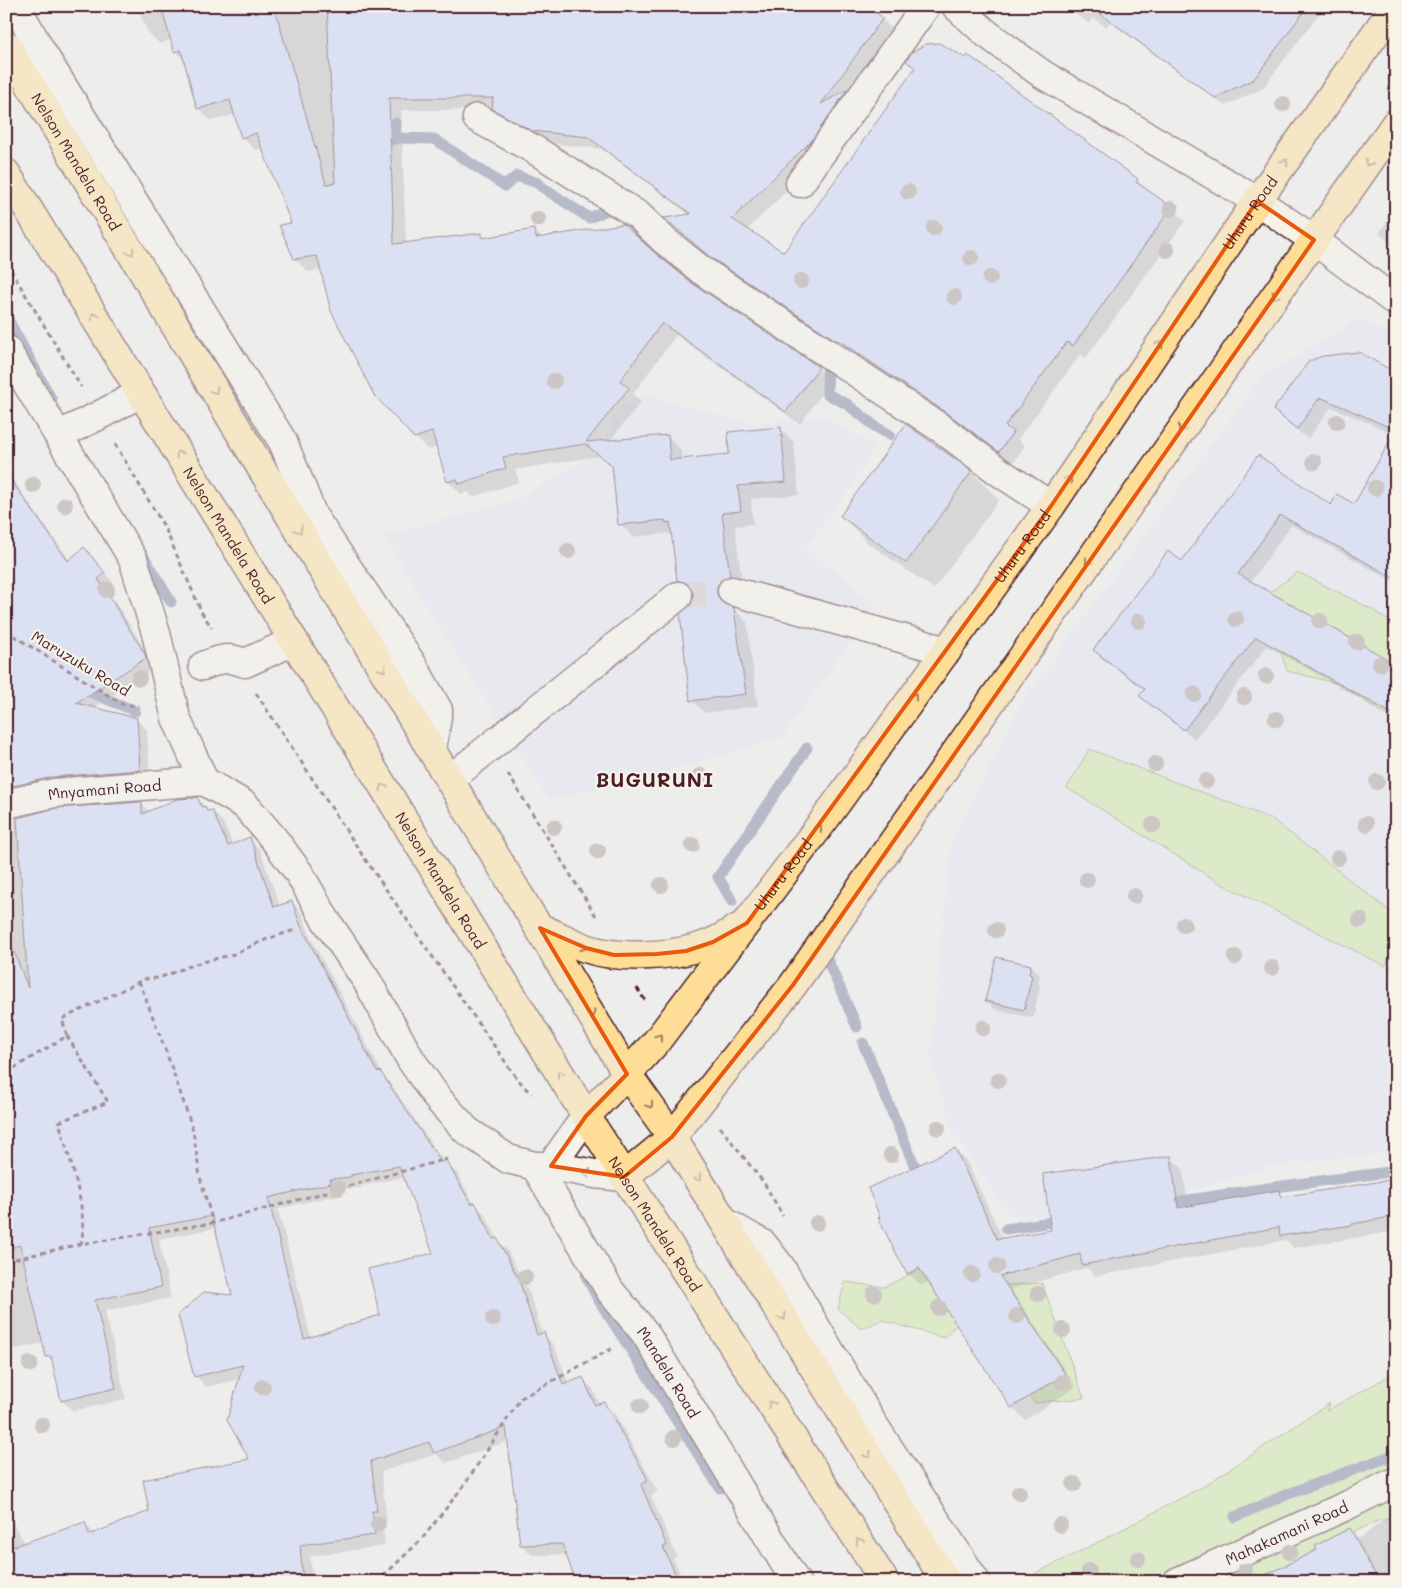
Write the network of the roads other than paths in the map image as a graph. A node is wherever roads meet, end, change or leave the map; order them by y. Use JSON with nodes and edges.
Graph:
{"nodes":[{"id":1,"x":16,"y":6,"type":"edge"},
{"id":2,"x":926,"y":6,"type":"edge"},
{"id":3,"x":956,"y":6,"type":"edge"},
{"id":4,"x":1396,"y":6,"type":"edge"},
{"id":5,"x":6,"y":45,"type":"edge"},
{"id":6,"x":477,"y":118,"type":"dead end"},
{"id":7,"x":1396,"y":123,"type":"edge"},
{"id":8,"x":6,"y":173,"type":"edge"},
{"id":9,"x":800,"y":182,"type":"dead end"},
{"id":10,"x":1257,"y":201,"type":"junction"},
{"id":11,"x":1314,"y":240,"type":"junction"},
{"id":12,"x":1396,"y":302,"type":"edge"},
{"id":13,"x":6,"y":349,"type":"edge"},
{"id":14,"x":141,"y":393,"type":"junction"},
{"id":15,"x":59,"y":434,"type":"junction"},
{"id":16,"x":1051,"y":506,"type":"junction"},
{"id":17,"x":732,"y":592,"type":"tunnel mouth"},
{"id":18,"x":678,"y":596,"type":"tunnel mouth"},
{"id":19,"x":294,"y":640,"type":"junction"},
{"id":20,"x":947,"y":651,"type":"junction"},
{"id":21,"x":203,"y":666,"type":"dead end"},
{"id":22,"x":432,"y":750,"type":"junction"},
{"id":23,"x":450,"y":779,"type":"junction"},
{"id":24,"x":204,"y":781,"type":"junction"},
{"id":25,"x":6,"y":804,"type":"edge"},
{"id":26,"x":747,"y":923,"type":"junction"},
{"id":27,"x":540,"y":928,"type":"junction"},
{"id":28,"x":628,"y":1074,"type":"junction"},
{"id":29,"x":586,"y":1116,"type":"junction"},
{"id":30,"x":672,"y":1137,"type":"junction"},
{"id":31,"x":543,"y":1166,"type":"junction"},
{"id":32,"x":624,"y":1177,"type":"junction"},
{"id":33,"x":726,"y":1223,"type":"junction"},
{"id":34,"x":1396,"y":1481,"type":"edge"},
{"id":35,"x":796,"y":1582,"type":"edge"},
{"id":36,"x":885,"y":1582,"type":"edge"},
{"id":37,"x":946,"y":1582,"type":"edge"},
{"id":38,"x":976,"y":1582,"type":"edge"},
{"id":39,"x":1177,"y":1582,"type":"edge"}],
"edges":[{"from":1,"to":22,"type":"street"},
{"from":2,"to":9,"type":"street"},
{"from":3,"to":10,"type":"street"},
{"from":10,"to":4,"type":"main road","name":"Uhuru Road","one_way":true},
{"from":5,"to":22,"type":"main road","name":"Nelson Mandela Road","one_way":true},
{"from":6,"to":16,"type":"street"},
{"from":7,"to":11,"type":"main road","one_way":true},
{"from":14,"to":8,"type":"main road","name":"Nelson Mandela Road","one_way":true},
{"from":10,"to":11,"type":"street"},
{"from":16,"to":10,"type":"main road","name":"Uhuru Road","one_way":true},
{"from":11,"to":12,"type":"street"},
{"from":11,"to":30,"type":"main road","one_way":true},
{"from":13,"to":15,"type":"street"},
{"from":14,"to":15,"type":"street"},
{"from":19,"to":14,"type":"main road","name":"Nelson Mandela Road","one_way":true},
{"from":15,"to":24,"type":"street"},
{"from":16,"to":20,"type":"main road","name":"Uhuru Road"},
{"from":17,"to":20,"type":"street"},
{"from":18,"to":23,"type":"street"},
{"from":19,"to":21,"type":"street"},
{"from":29,"to":19,"type":"main road","name":"Nelson Mandela Road","one_way":true},
{"from":26,"to":20,"type":"main road","name":"Uhuru Road","one_way":true},
{"from":22,"to":23,"type":"main road","name":"Nelson Mandela Road"},
{"from":23,"to":27,"type":"main road","name":"Nelson Mandela Road"},
{"from":24,"to":25,"type":"street","name":"Mnyamani Road"},
{"from":24,"to":31,"type":"street"},
{"from":27,"to":26,"type":"main road","one_way":true},
{"from":28,"to":26,"type":"main road","name":"Uhuru Road","one_way":true},
{"from":27,"to":28,"type":"main road","name":"Nelson Mandela Road","one_way":true},
{"from":28,"to":29,"type":"main road","name":"Uhuru Road"},
{"from":28,"to":30,"type":"main road","name":"Nelson Mandela Road","one_way":true},
{"from":29,"to":31,"type":"street"},
{"from":29,"to":32,"type":"main road","name":"Nelson Mandela Road"},
{"from":30,"to":32,"type":"main road"},
{"from":30,"to":33,"type":"main road","one_way":true},
{"from":32,"to":31,"type":"street","one_way":true},
{"from":31,"to":35,"type":"street","name":"Mandela Road"},
{"from":36,"to":32,"type":"main road","name":"Nelson Mandela Road","one_way":true},
{"from":33,"to":37,"type":"main road","one_way":true},
{"from":33,"to":38,"type":"street"},
{"from":34,"to":39,"type":"street","name":"Mahakamani Road"}]}
